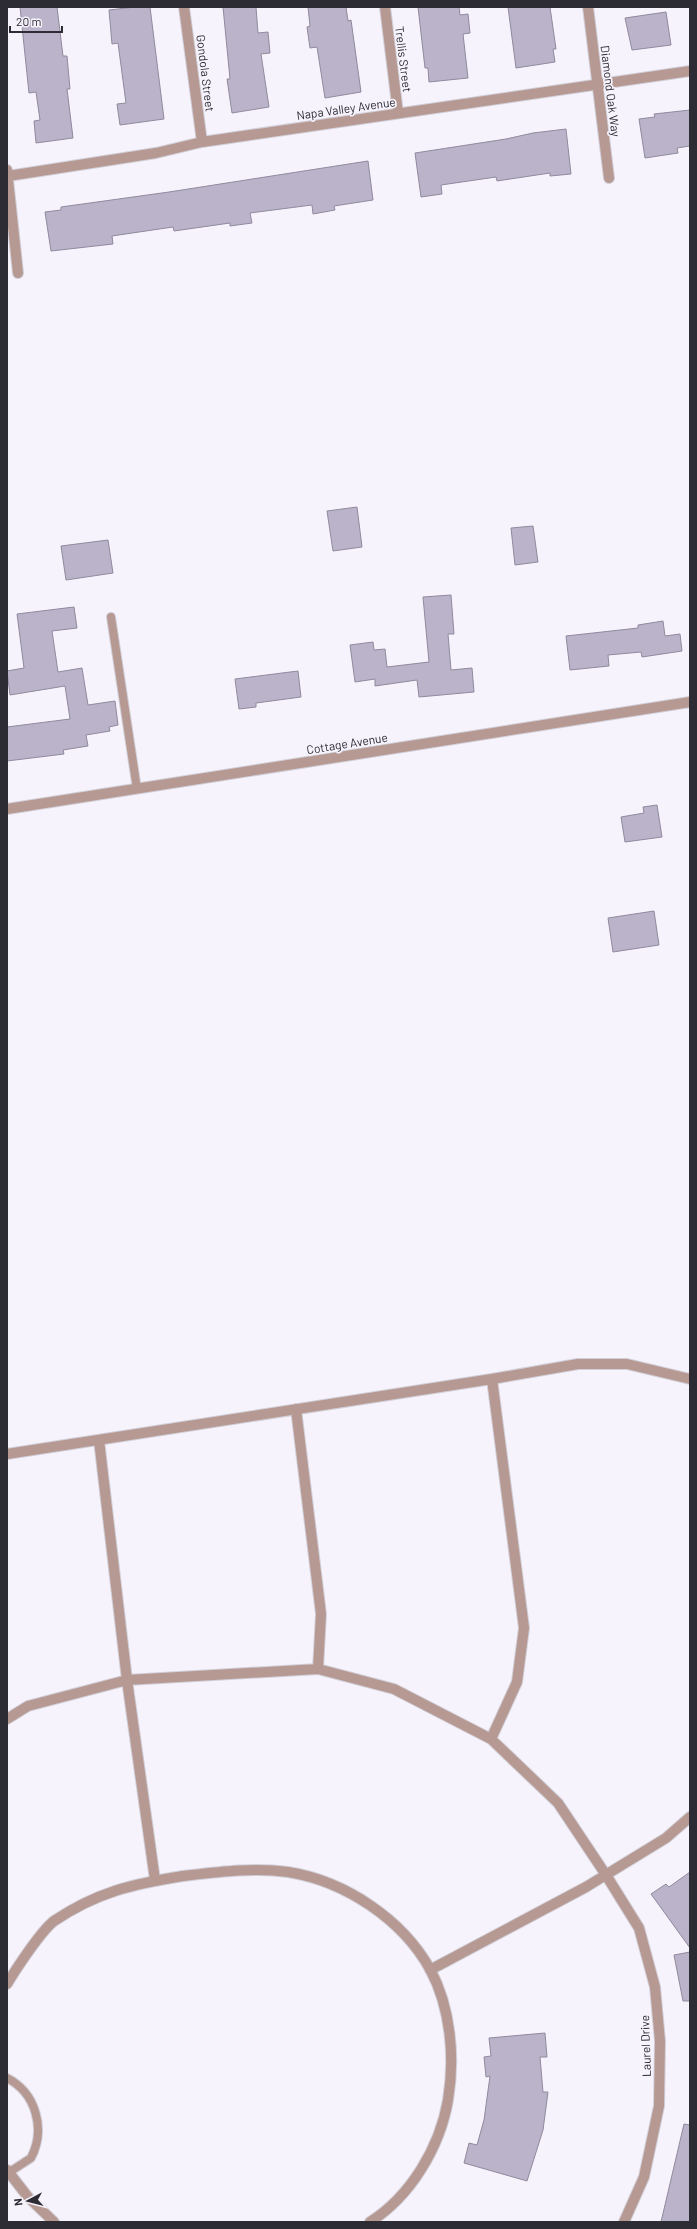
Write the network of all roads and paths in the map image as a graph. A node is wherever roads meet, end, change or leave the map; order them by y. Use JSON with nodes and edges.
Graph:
{"nodes":[{"id":1,"x":184,"y":7,"type":"edge"},
{"id":2,"x":385,"y":7,"type":"edge"},
{"id":3,"x":588,"y":7,"type":"edge"},
{"id":4,"x":690,"y":71,"type":"edge"},
{"id":5,"x":597,"y":84,"type":"junction"},
{"id":6,"x":398,"y":113,"type":"junction"},
{"id":7,"x":202,"y":142,"type":"junction"},
{"id":8,"x":7,"y":173,"type":"edge"},
{"id":9,"x":609,"y":178,"type":"dead end"},
{"id":10,"x":18,"y":273,"type":"dead end"},
{"id":11,"x":111,"y":617,"type":"dead end"},
{"id":12,"x":690,"y":702,"type":"edge"},
{"id":13,"x":137,"y":790,"type":"junction"},
{"id":14,"x":7,"y":809,"type":"edge"},
{"id":15,"x":492,"y":1379,"type":"junction"},
{"id":16,"x":690,"y":1379,"type":"edge"},
{"id":17,"x":296,"y":1409,"type":"junction"},
{"id":18,"x":99,"y":1440,"type":"junction"},
{"id":19,"x":7,"y":1454,"type":"edge"},
{"id":20,"x":318,"y":1669,"type":"junction"},
{"id":21,"x":127,"y":1680,"type":"junction"},
{"id":22,"x":7,"y":1719,"type":"edge"},
{"id":23,"x":491,"y":1738,"type":"junction"},
{"id":24,"x":690,"y":1817,"type":"edge"},
{"id":25,"x":606,"y":1875,"type":"junction"},
{"id":26,"x":155,"y":1880,"type":"junction"},
{"id":27,"x":430,"y":1970,"type":"junction"},
{"id":28,"x":7,"y":1984,"type":"edge"},
{"id":29,"x":7,"y":2078,"type":"edge"},
{"id":30,"x":7,"y":2172,"type":"edge"},
{"id":31,"x":54,"y":2222,"type":"edge"},
{"id":32,"x":370,"y":2222,"type":"edge"},
{"id":33,"x":624,"y":2222,"type":"edge"}],
"edges":[{"from":1,"to":7,"type":"street","name":"Gondola Street"},
{"from":2,"to":6,"type":"street","name":"Trellis Street"},
{"from":3,"to":5,"type":"street","name":"Diamond Oak Way"},
{"from":4,"to":5,"type":"street","name":"Napa Valley Avenue"},
{"from":5,"to":6,"type":"street","name":"Napa Valley Avenue"},
{"from":5,"to":9,"type":"street","name":"Diamond Oak Way"},
{"from":6,"to":7,"type":"street","name":"Napa Valley Avenue"},
{"from":7,"to":8,"type":"street","name":"Napa Valley Avenue"},
{"from":8,"to":10,"type":"street"},
{"from":11,"to":13,"type":"lane"},
{"from":12,"to":13,"type":"street","name":"Cottage Avenue"},
{"from":13,"to":14,"type":"street","name":"Cottage Avenue"},
{"from":15,"to":16,"type":"street"},
{"from":15,"to":17,"type":"street"},
{"from":15,"to":23,"type":"street"},
{"from":17,"to":18,"type":"street"},
{"from":17,"to":20,"type":"street"},
{"from":18,"to":19,"type":"street"},
{"from":18,"to":21,"type":"street"},
{"from":20,"to":21,"type":"street","name":"Laurel Drive"},
{"from":20,"to":23,"type":"street","name":"Laurel Drive"},
{"from":21,"to":22,"type":"street","name":"Laurel Drive"},
{"from":21,"to":26,"type":"street"},
{"from":23,"to":25,"type":"street","name":"Laurel Drive"},
{"from":24,"to":25,"type":"street"},
{"from":25,"to":27,"type":"street"},
{"from":25,"to":33,"type":"street","name":"Laurel Drive"},
{"from":26,"to":27,"type":"street"},
{"from":26,"to":28,"type":"street"},
{"from":27,"to":32,"type":"street"},
{"from":29,"to":30,"type":"lane"},
{"from":30,"to":31,"type":"street"}]}
